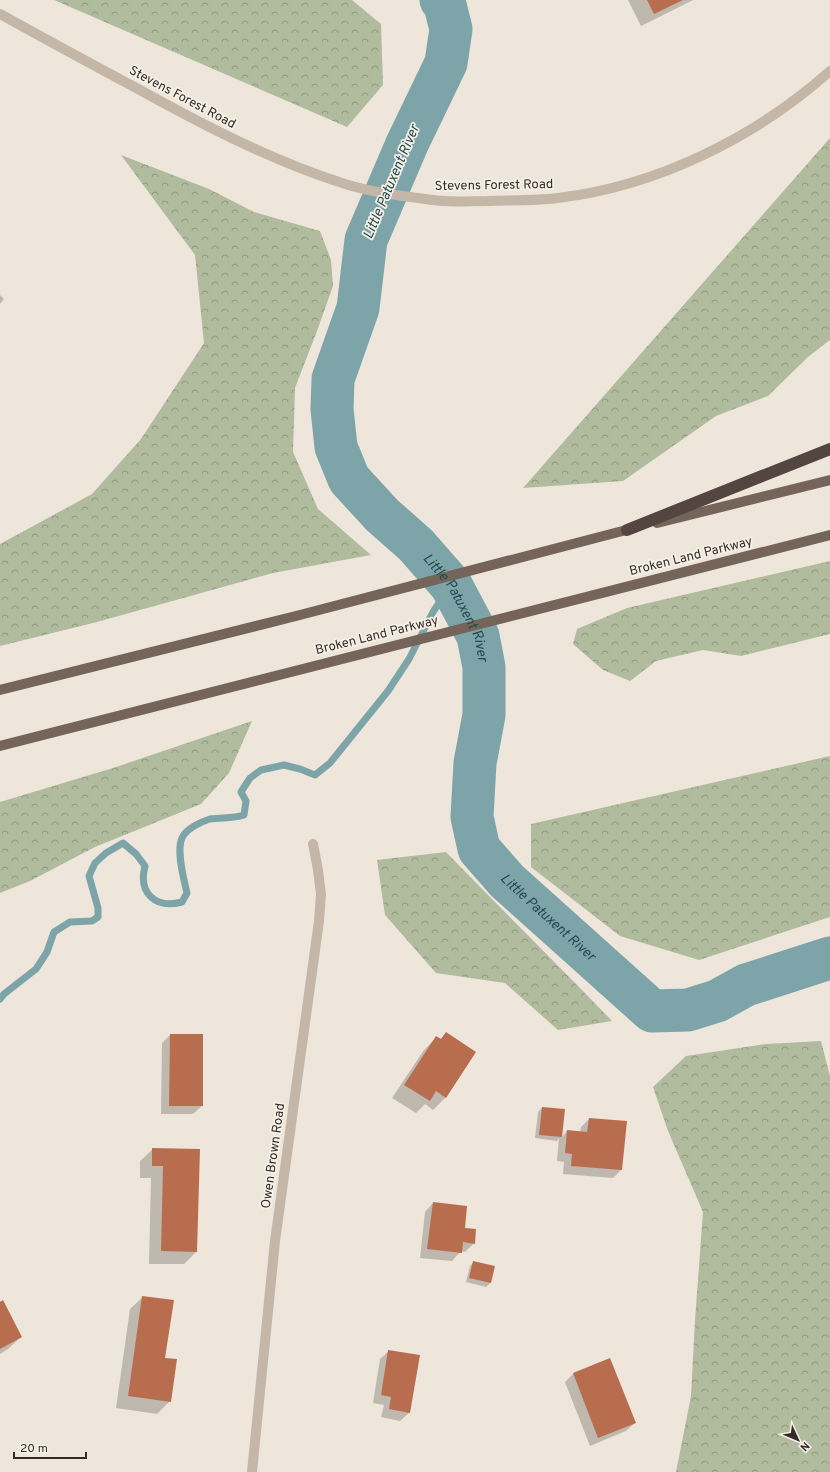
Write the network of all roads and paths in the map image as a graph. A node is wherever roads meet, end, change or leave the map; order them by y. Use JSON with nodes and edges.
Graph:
{"nodes":[{"id":1,"x":0,"y":14,"type":"edge"},
{"id":2,"x":830,"y":71,"type":"edge"},
{"id":3,"x":830,"y":449,"type":"edge"},
{"id":4,"x":830,"y":480,"type":"edge"},
{"id":5,"x":627,"y":530,"type":"junction"},
{"id":6,"x":830,"y":535,"type":"edge"},
{"id":7,"x":0,"y":690,"type":"edge"},
{"id":8,"x":0,"y":746,"type":"edge"},
{"id":9,"x":312,"y":844,"type":"dead end"},
{"id":10,"x":252,"y":1472,"type":"edge"}],
"edges":[{"from":1,"to":2,"type":"street","name":"Stevens Forest Road"},
{"from":3,"to":5,"type":"highway"},
{"from":4,"to":5,"type":"main road"},
{"from":5,"to":7,"type":"main road"},
{"from":6,"to":8,"type":"main road","name":"Broken Land Parkway"},
{"from":9,"to":10,"type":"street","name":"Owen Brown Road"}]}
